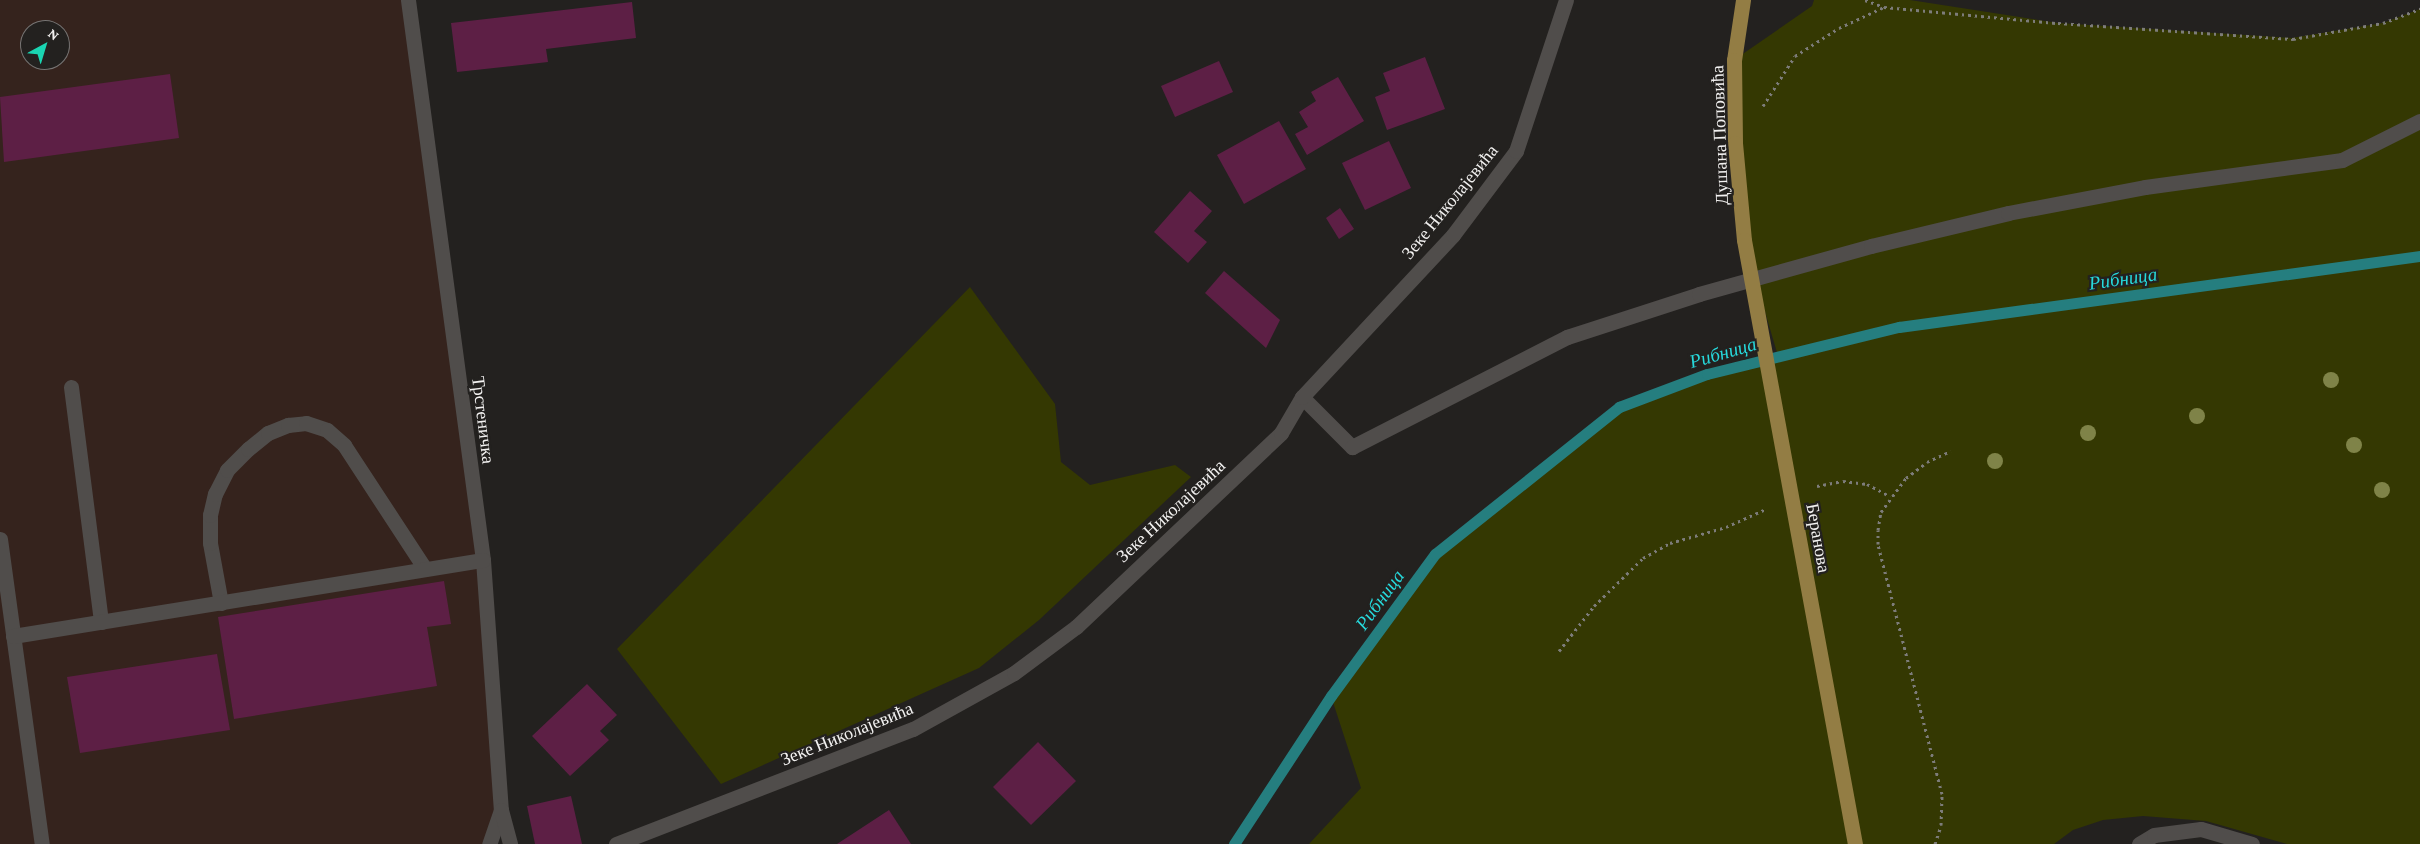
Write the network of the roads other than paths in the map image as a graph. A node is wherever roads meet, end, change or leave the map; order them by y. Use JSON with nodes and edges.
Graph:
{"nodes":[{"id":1,"x":408,"y":0,"type":"edge"},
{"id":2,"x":1566,"y":0,"type":"edge"},
{"id":3,"x":1743,"y":0,"type":"edge"},
{"id":4,"x":2420,"y":121,"type":"edge"},
{"id":5,"x":1744,"y":240,"type":"joint"},
{"id":6,"x":71,"y":387,"type":"dead end"},
{"id":7,"x":1302,"y":397,"type":"junction"},
{"id":8,"x":0,"y":540,"type":"edge"},
{"id":9,"x":483,"y":560,"type":"junction"},
{"id":10,"x":425,"y":569,"type":"junction"},
{"id":11,"x":221,"y":603,"type":"junction"},
{"id":12,"x":101,"y":622,"type":"junction"},
{"id":13,"x":13,"y":636,"type":"junction"},
{"id":14,"x":501,"y":810,"type":"junction"},
{"id":15,"x":42,"y":844,"type":"edge"},
{"id":16,"x":489,"y":844,"type":"edge"},
{"id":17,"x":510,"y":844,"type":"edge"},
{"id":18,"x":616,"y":844,"type":"edge"},
{"id":19,"x":1856,"y":844,"type":"edge"},
{"id":20,"x":2139,"y":844,"type":"edge"},
{"id":21,"x":2252,"y":844,"type":"edge"}],
"edges":[{"from":1,"to":9,"type":"street","name":"Трстеничка"},
{"from":2,"to":7,"type":"street","name":"Зеке Николајевића"},
{"from":3,"to":5,"type":"main road","name":"Душана Поповића"},
{"from":4,"to":7,"type":"street"},
{"from":5,"to":19,"type":"main road","name":"Беранова"},
{"from":6,"to":12,"type":"street"},
{"from":7,"to":18,"type":"street","name":"Зеке Николајевића"},
{"from":8,"to":13,"type":"street"},
{"from":9,"to":10,"type":"street"},
{"from":9,"to":14,"type":"street","name":"Трстеничка"},
{"from":10,"to":11,"type":"street"},
{"from":10,"to":11,"type":"street"},
{"from":11,"to":12,"type":"street"},
{"from":12,"to":13,"type":"street"},
{"from":13,"to":15,"type":"street"},
{"from":14,"to":16,"type":"street","name":"Трстеничка"},
{"from":14,"to":17,"type":"street"},
{"from":20,"to":21,"type":"street"}]}
